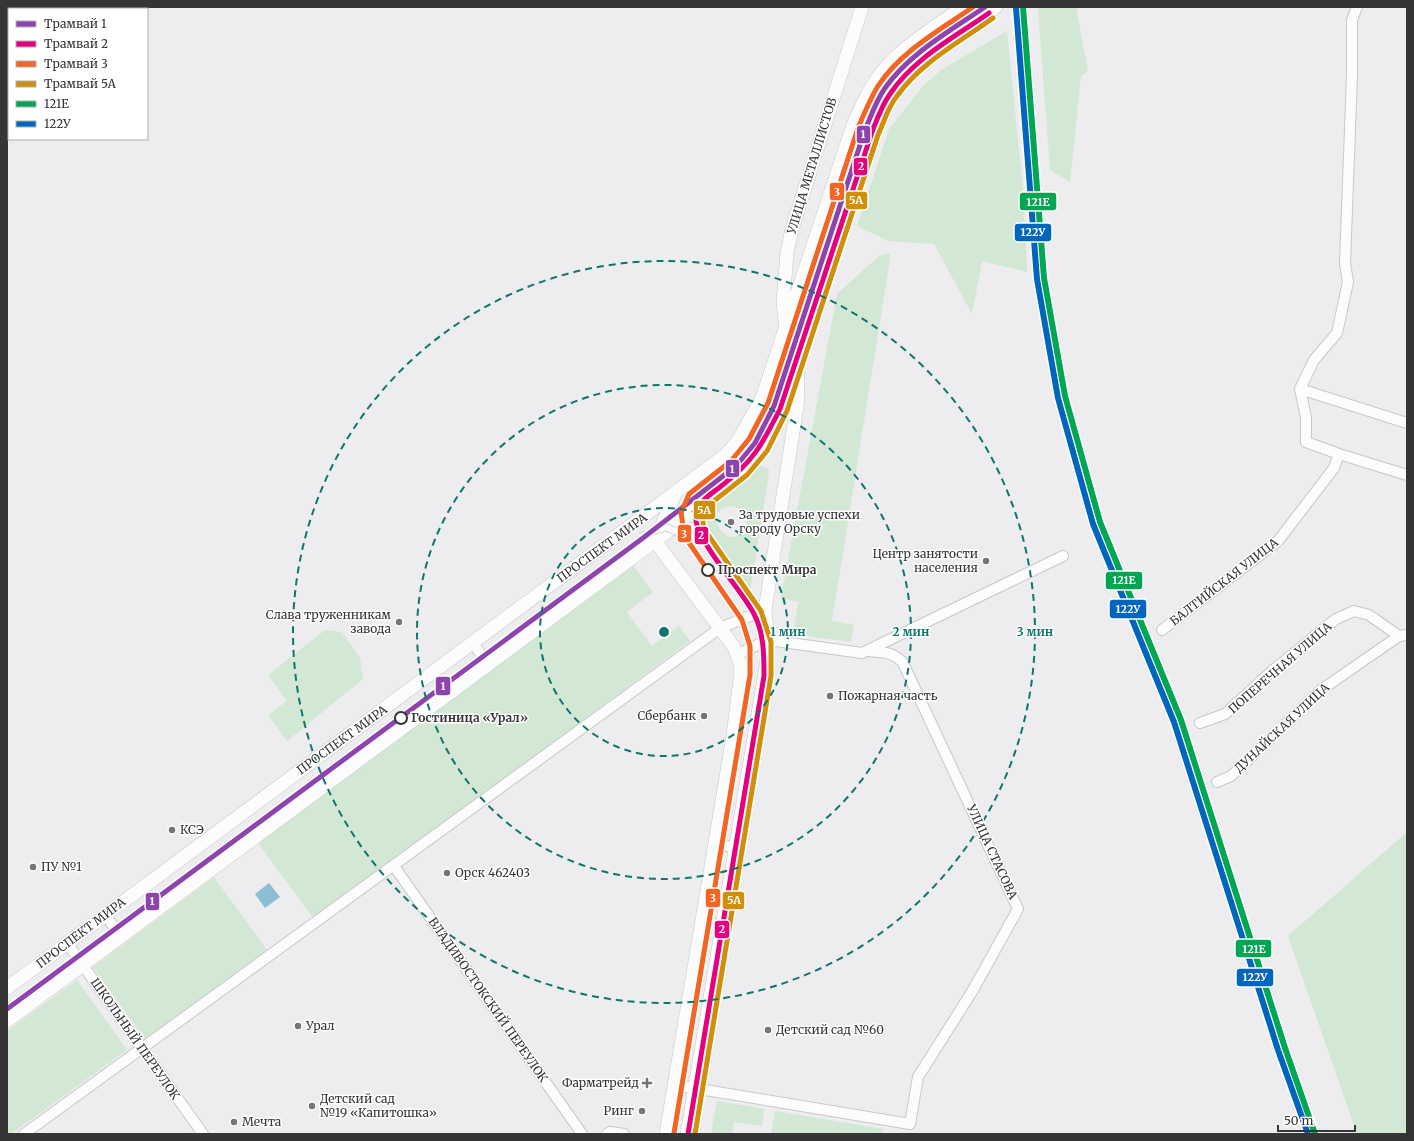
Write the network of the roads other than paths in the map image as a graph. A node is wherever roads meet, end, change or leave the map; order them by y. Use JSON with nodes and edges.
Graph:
{"nodes":[{"id":1,"x":862,"y":7,"type":"edge"},
{"id":2,"x":963,"y":7,"type":"edge"},
{"id":3,"x":996,"y":7,"type":"edge"},
{"id":4,"x":1357,"y":7,"type":"edge"},
{"id":5,"x":787,"y":253,"type":"junction"},
{"id":6,"x":809,"y":260,"type":"junction"},
{"id":7,"x":786,"y":329,"type":"junction"},
{"id":8,"x":798,"y":356,"type":"junction"},
{"id":9,"x":1300,"y":389,"type":"junction"},
{"id":10,"x":1407,"y":423,"type":"edge"},
{"id":11,"x":1339,"y":454,"type":"junction"},
{"id":12,"x":1407,"y":475,"type":"edge"},
{"id":13,"x":676,"y":493,"type":"junction"},
{"id":14,"x":655,"y":541,"type":"junction"},
{"id":15,"x":1063,"y":556,"type":"dead end"},
{"id":16,"x":765,"y":610,"type":"junction"},
{"id":17,"x":720,"y":628,"type":"junction"},
{"id":18,"x":1162,"y":630,"type":"dead end"},
{"id":19,"x":1403,"y":635,"type":"edge"},
{"id":20,"x":768,"y":640,"type":"junction"},
{"id":21,"x":473,"y":643,"type":"junction"},
{"id":22,"x":868,"y":651,"type":"junction"},
{"id":23,"x":738,"y":654,"type":"junction"},
{"id":24,"x":488,"y":664,"type":"junction"},
{"id":25,"x":1200,"y":723,"type":"dead end"},
{"id":26,"x":1217,"y":782,"type":"dead end"},
{"id":27,"x":715,"y":844,"type":"junction"},
{"id":28,"x":735,"y":847,"type":"junction"},
{"id":29,"x":394,"y":866,"type":"junction"},
{"id":30,"x":105,"y":915,"type":"junction"},
{"id":31,"x":702,"y":922,"type":"junction"},
{"id":32,"x":722,"y":926,"type":"junction"},
{"id":33,"x":121,"y":936,"type":"junction"},
{"id":34,"x":67,"y":943,"type":"junction"},
{"id":35,"x":82,"y":965,"type":"junction"},
{"id":36,"x":7,"y":988,"type":"edge"},
{"id":37,"x":7,"y":1021,"type":"edge"},
{"id":38,"x":143,"y":1050,"type":"junction"},
{"id":39,"x":675,"y":1085,"type":"junction"},
{"id":40,"x":695,"y":1088,"type":"junction"},
{"id":41,"x":24,"y":1134,"type":"edge"},
{"id":42,"x":203,"y":1134,"type":"edge"},
{"id":43,"x":582,"y":1134,"type":"edge"},
{"id":44,"x":607,"y":1134,"type":"edge"},
{"id":45,"x":624,"y":1134,"type":"edge"},
{"id":46,"x":666,"y":1134,"type":"edge"},
{"id":47,"x":687,"y":1134,"type":"edge"}],
"edges":[{"from":1,"to":5,"type":"main road","name":"УЛИЦА МЕТАЛЛИСТОВ"},
{"from":2,"to":6,"type":"main road","name":"ПРОСПЕКТ МИРА"},
{"from":3,"to":8,"type":"main road","name":"ПРОСПЕКТ МИРА"},
{"from":4,"to":9,"type":"street"},
{"from":5,"to":6,"type":"main road"},
{"from":5,"to":7,"type":"main road","name":"УЛИЦА МЕТАЛЛИСТОВ"},
{"from":6,"to":7,"type":"main road","name":"ПРОСПЕКТ МИРА"},
{"from":7,"to":8,"type":"main road"},
{"from":7,"to":13,"type":"main road","name":"ПРОСПЕКТ МИРА"},
{"from":8,"to":14,"type":"main road","name":"ПРОСПЕКТ МИРА"},
{"from":8,"to":16,"type":"main road"},
{"from":9,"to":10,"type":"street"},
{"from":9,"to":11,"type":"street"},
{"from":11,"to":12,"type":"street"},
{"from":11,"to":18,"type":"street","name":"БАЛТИЙСКАЯ УЛИЦА"},
{"from":13,"to":14,"type":"main road"},
{"from":13,"to":21,"type":"main road","name":"ПРОСПЕКТ МИРА"},
{"from":14,"to":17,"type":"main road"},
{"from":14,"to":24,"type":"main road","name":"ПРОСПЕКТ МИРА"},
{"from":15,"to":22,"type":"street"},
{"from":16,"to":17,"type":"street"},
{"from":16,"to":20,"type":"main road"},
{"from":17,"to":23,"type":"main road"},
{"from":17,"to":29,"type":"street"},
{"from":19,"to":25,"type":"street","name":"ПОПЕРЕЧНАЯ УЛИЦА"},
{"from":19,"to":26,"type":"street","name":"ДУНАЙСКАЯ УЛИЦА"},
{"from":20,"to":22,"type":"street"},
{"from":20,"to":23,"type":"street"},
{"from":20,"to":28,"type":"main road"},
{"from":21,"to":24,"type":"street"},
{"from":21,"to":30,"type":"main road","name":"ПРОСПЕКТ МИРА"},
{"from":22,"to":40,"type":"street","name":"УЛИЦА СТАСОВА"},
{"from":23,"to":27,"type":"main road"},
{"from":24,"to":33,"type":"main road","name":"ПРОСПЕКТ МИРА"},
{"from":27,"to":28,"type":"street"},
{"from":27,"to":31,"type":"main road"},
{"from":28,"to":32,"type":"main road"},
{"from":29,"to":38,"type":"street"},
{"from":29,"to":43,"type":"street","name":"ВЛАДИВОСТОКСКИЙ ПЕРЕУЛОК"},
{"from":30,"to":33,"type":"street"},
{"from":30,"to":34,"type":"main road","name":"ПРОСПЕКТ МИРА"},
{"from":31,"to":32,"type":"street"},
{"from":31,"to":39,"type":"main road"},
{"from":32,"to":40,"type":"main road"},
{"from":33,"to":35,"type":"main road","name":"ПРОСПЕКТ МИРА"},
{"from":34,"to":35,"type":"street","name":"ШКОЛЬНЫЙ ПЕРЕУЛОК"},
{"from":34,"to":36,"type":"main road","name":"ПРОСПЕКТ МИРА"},
{"from":35,"to":37,"type":"main road","name":"ПРОСПЕКТ МИРА"},
{"from":35,"to":38,"type":"street","name":"ШКОЛЬНЫЙ ПЕРЕУЛОК"},
{"from":38,"to":41,"type":"street"},
{"from":38,"to":42,"type":"street","name":"ШКОЛЬНЫЙ ПЕРЕУЛОК"},
{"from":39,"to":40,"type":"street"},
{"from":39,"to":46,"type":"main road"},
{"from":40,"to":47,"type":"main road"},
{"from":44,"to":45,"type":"street"}]}
